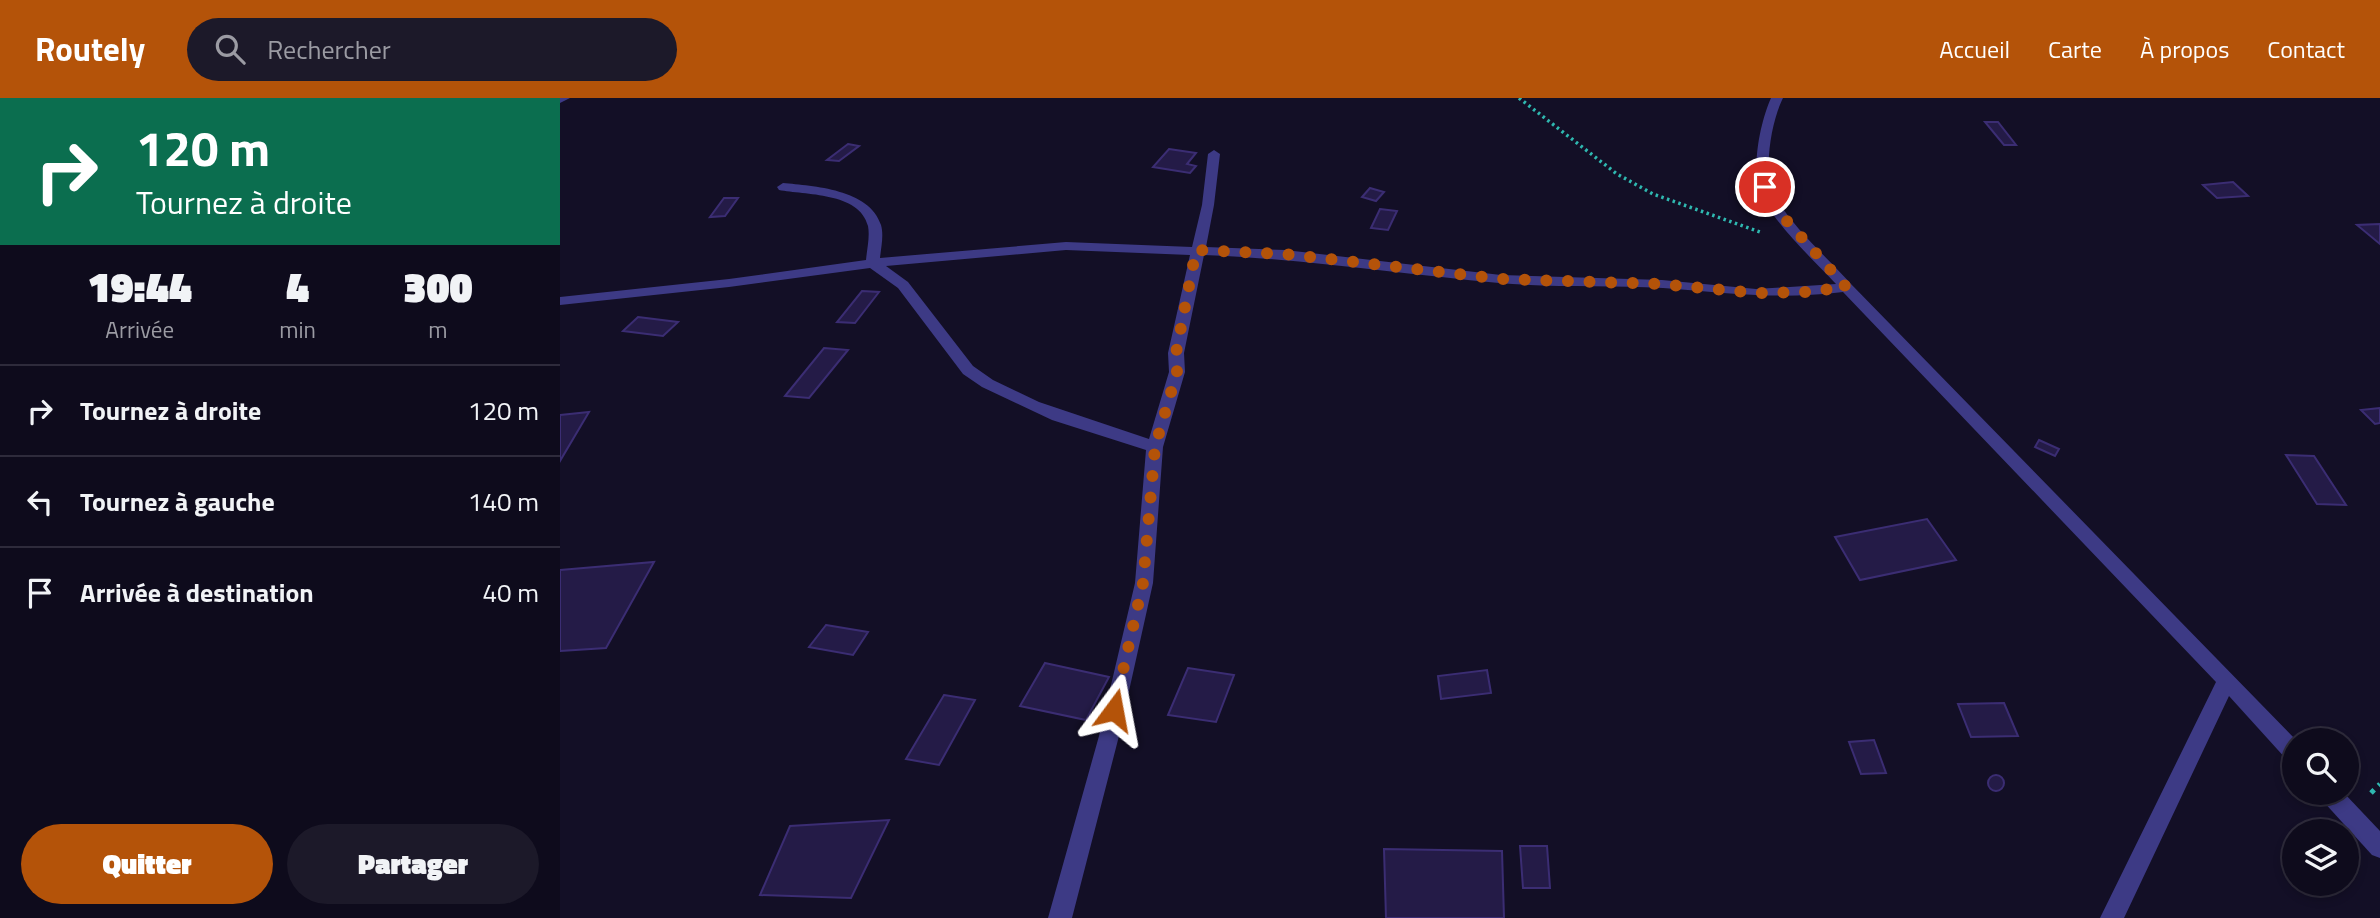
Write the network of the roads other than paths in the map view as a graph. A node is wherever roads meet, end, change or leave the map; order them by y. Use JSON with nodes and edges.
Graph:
{"nodes":[{"id":1,"x":1777,"y":98,"type":"edge"},
{"id":2,"x":1214,"y":153,"type":"dead end"},
{"id":3,"x":783,"y":187,"type":"dead end"},
{"id":4,"x":1196,"y":250,"type":"junction"},
{"id":5,"x":873,"y":263,"type":"junction"},
{"id":6,"x":1846,"y":287,"type":"junction"},
{"id":7,"x":560,"y":301,"type":"edge"},
{"id":8,"x":1155,"y":447,"type":"junction"},
{"id":9,"x":2227,"y":680,"type":"junction"},
{"id":10,"x":2282,"y":740,"type":"edge"},
{"id":11,"x":2341,"y":805,"type":"edge"},
{"id":12,"x":2380,"y":847,"type":"edge"},
{"id":13,"x":1060,"y":918,"type":"edge"},
{"id":14,"x":2112,"y":918,"type":"edge"}],
"edges":[{"from":1,"to":6,"type":"street"},
{"from":2,"to":4,"type":"street"},
{"from":3,"to":5,"type":"street"},
{"from":4,"to":5,"type":"street"},
{"from":4,"to":6,"type":"street"},
{"from":4,"to":8,"type":"street"},
{"from":5,"to":7,"type":"street"},
{"from":5,"to":8,"type":"street"},
{"from":6,"to":9,"type":"street"},
{"from":8,"to":13,"type":"street"},
{"from":9,"to":10,"type":"street"},
{"from":9,"to":14,"type":"street"},
{"from":11,"to":12,"type":"street"}]}
